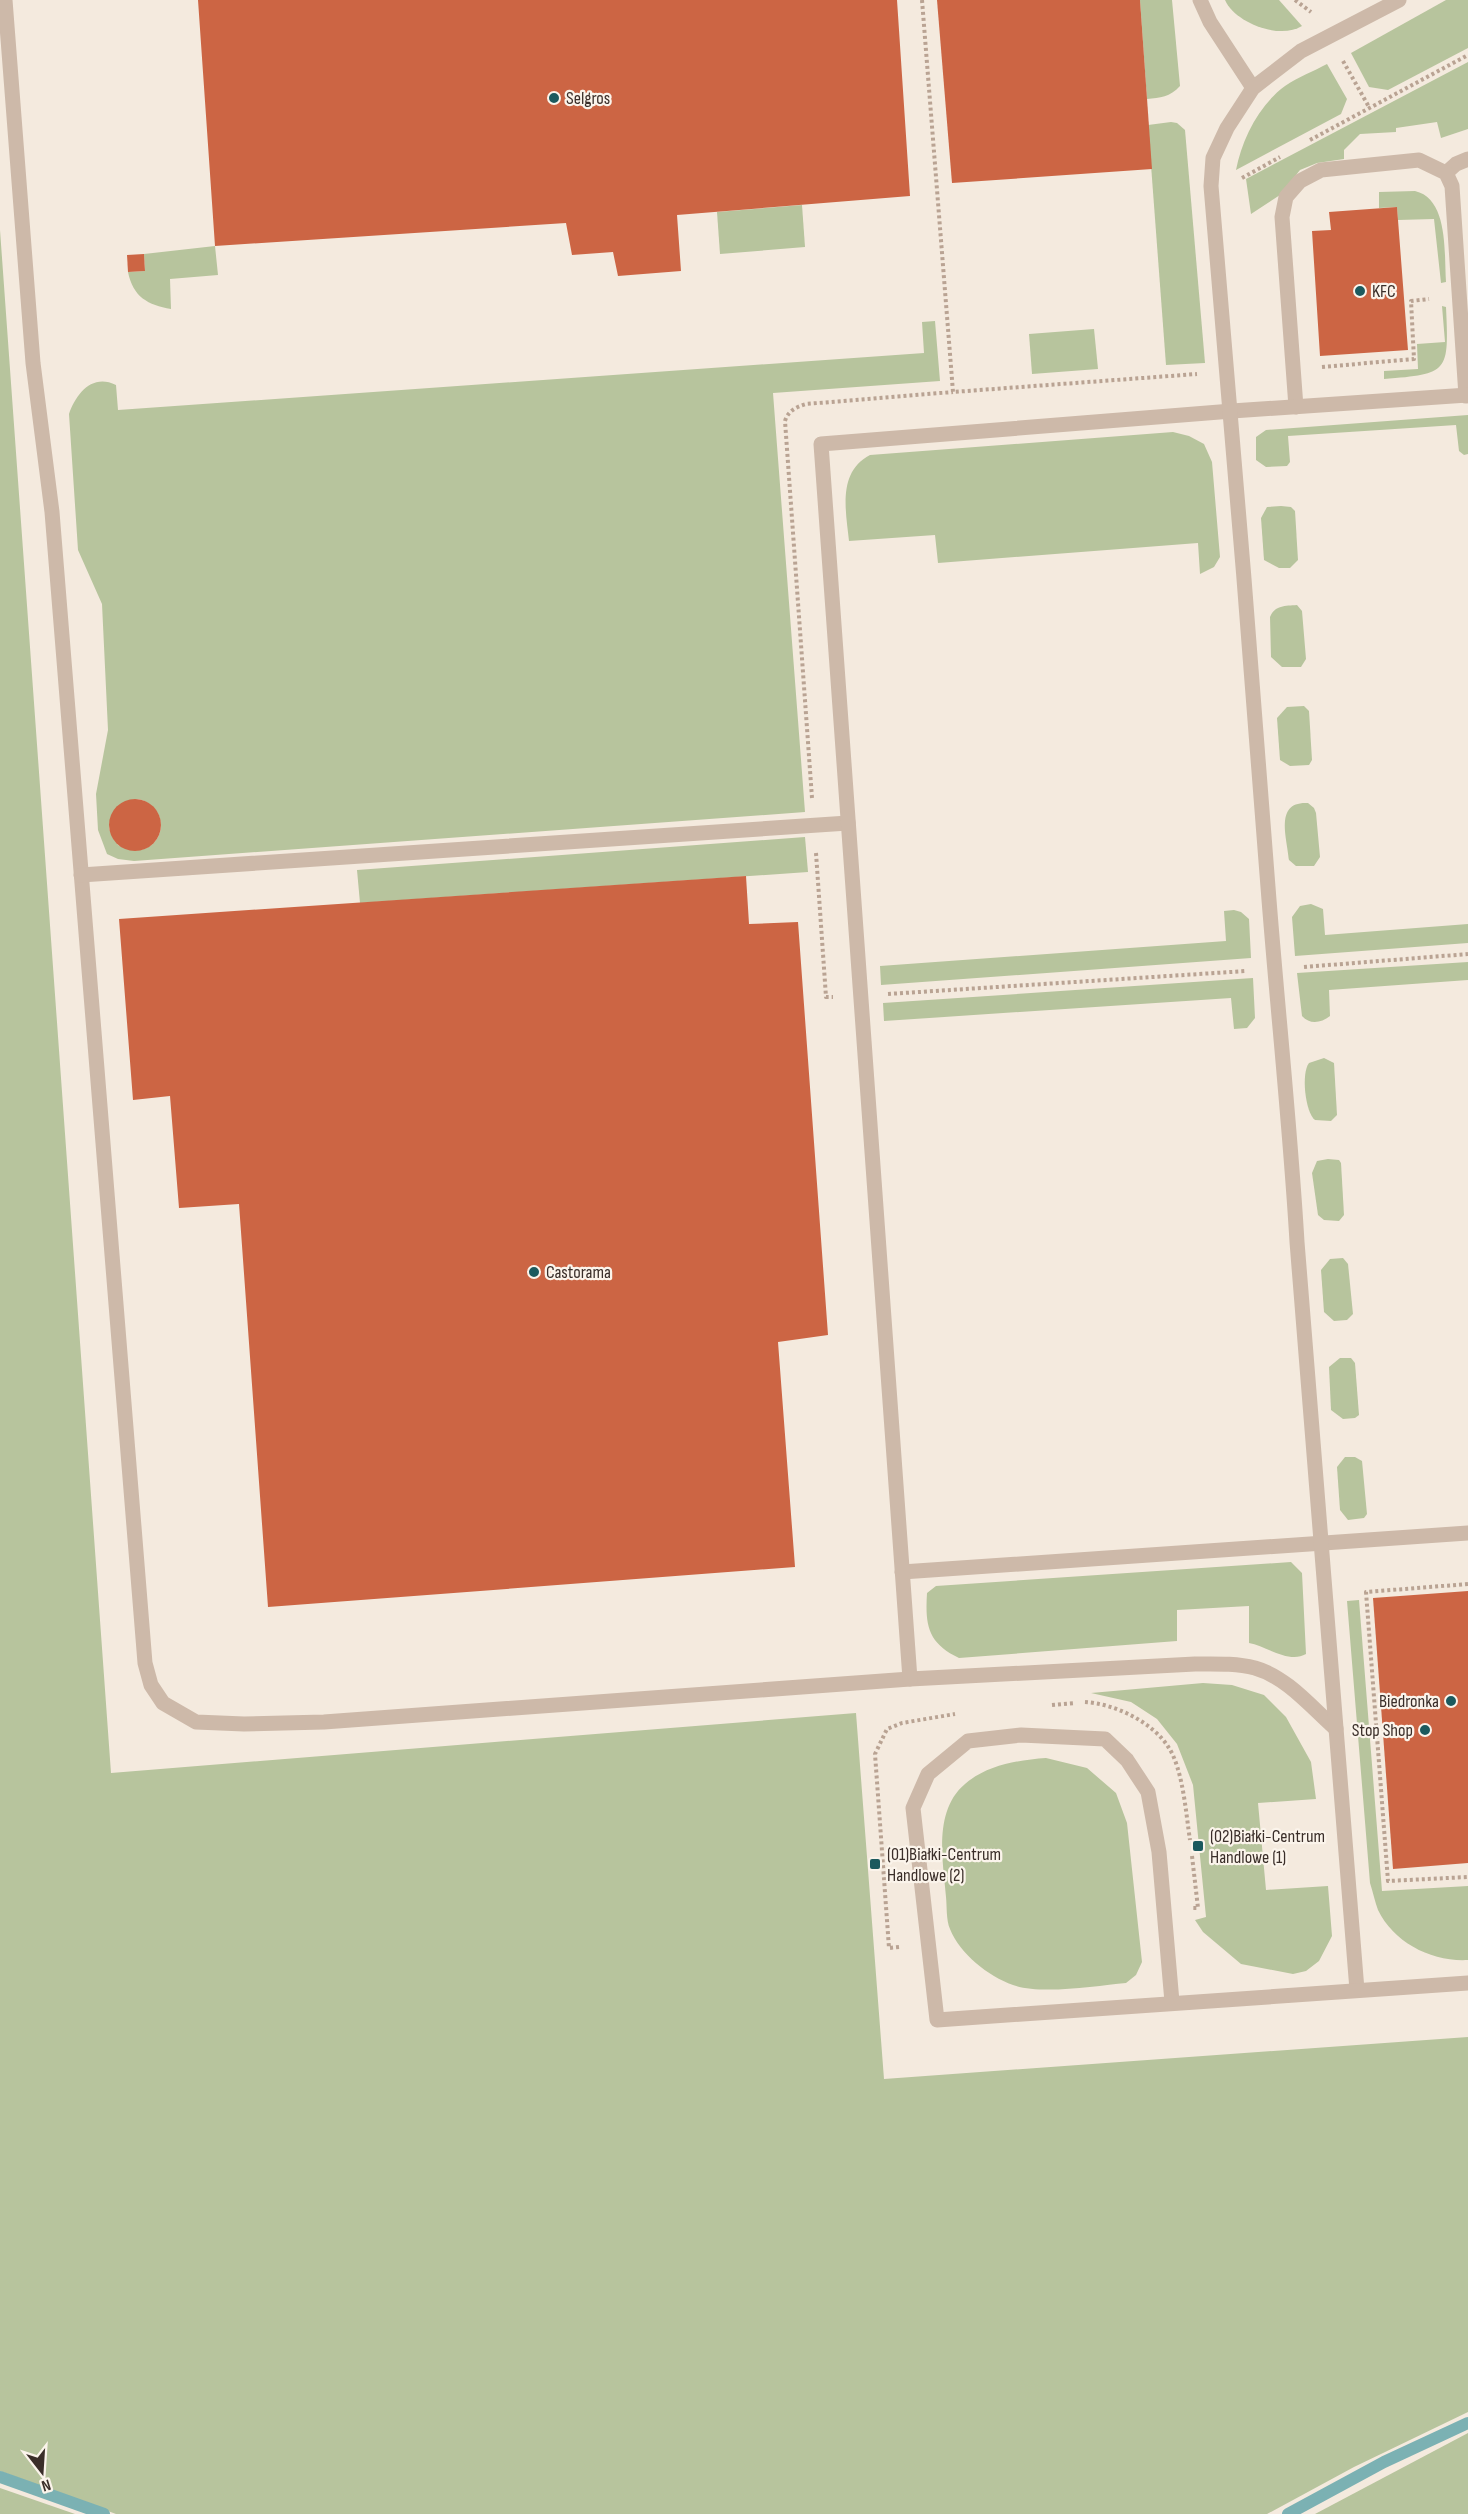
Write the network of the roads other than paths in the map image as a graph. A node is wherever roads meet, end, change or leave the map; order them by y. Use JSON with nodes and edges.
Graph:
{"nodes":[{"id":1,"x":5,"y":0,"type":"edge"},
{"id":2,"x":1200,"y":0,"type":"edge"},
{"id":3,"x":1400,"y":0,"type":"edge"},
{"id":4,"x":1253,"y":88,"type":"junction"},
{"id":5,"x":1468,"y":159,"type":"edge"},
{"id":6,"x":1446,"y":173,"type":"junction"},
{"id":7,"x":1467,"y":396,"type":"edge"},
{"id":8,"x":1296,"y":407,"type":"junction"},
{"id":9,"x":1232,"y":411,"type":"junction"},
{"id":10,"x":848,"y":823,"type":"junction"},
{"id":11,"x":81,"y":875,"type":"junction"},
{"id":12,"x":1468,"y":1533,"type":"edge"},
{"id":13,"x":1322,"y":1543,"type":"junction"},
{"id":14,"x":902,"y":1572,"type":"junction"},
{"id":15,"x":910,"y":1679,"type":"junction"},
{"id":16,"x":1336,"y":1729,"type":"junction"},
{"id":17,"x":1468,"y":1983,"type":"edge"},
{"id":18,"x":1357,"y":1990,"type":"junction"},
{"id":19,"x":1172,"y":2002,"type":"junction"}],
"edges":[{"from":1,"to":11,"type":"lane"},
{"from":2,"to":4,"type":"lane"},
{"from":3,"to":4,"type":"lane"},
{"from":4,"to":9,"type":"lane"},
{"from":5,"to":6,"type":"lane"},
{"from":6,"to":7,"type":"lane"},
{"from":6,"to":8,"type":"lane"},
{"from":7,"to":8,"type":"lane"},
{"from":8,"to":9,"type":"lane"},
{"from":9,"to":10,"type":"lane"},
{"from":9,"to":13,"type":"lane"},
{"from":10,"to":11,"type":"lane"},
{"from":10,"to":14,"type":"lane"},
{"from":11,"to":15,"type":"lane"},
{"from":12,"to":13,"type":"lane"},
{"from":13,"to":14,"type":"lane"},
{"from":13,"to":16,"type":"lane"},
{"from":14,"to":15,"type":"lane"},
{"from":15,"to":16,"type":"lane"},
{"from":16,"to":18,"type":"lane"},
{"from":17,"to":18,"type":"lane"},
{"from":18,"to":19,"type":"lane"},
{"from":19,"to":19,"type":"lane"}]}
